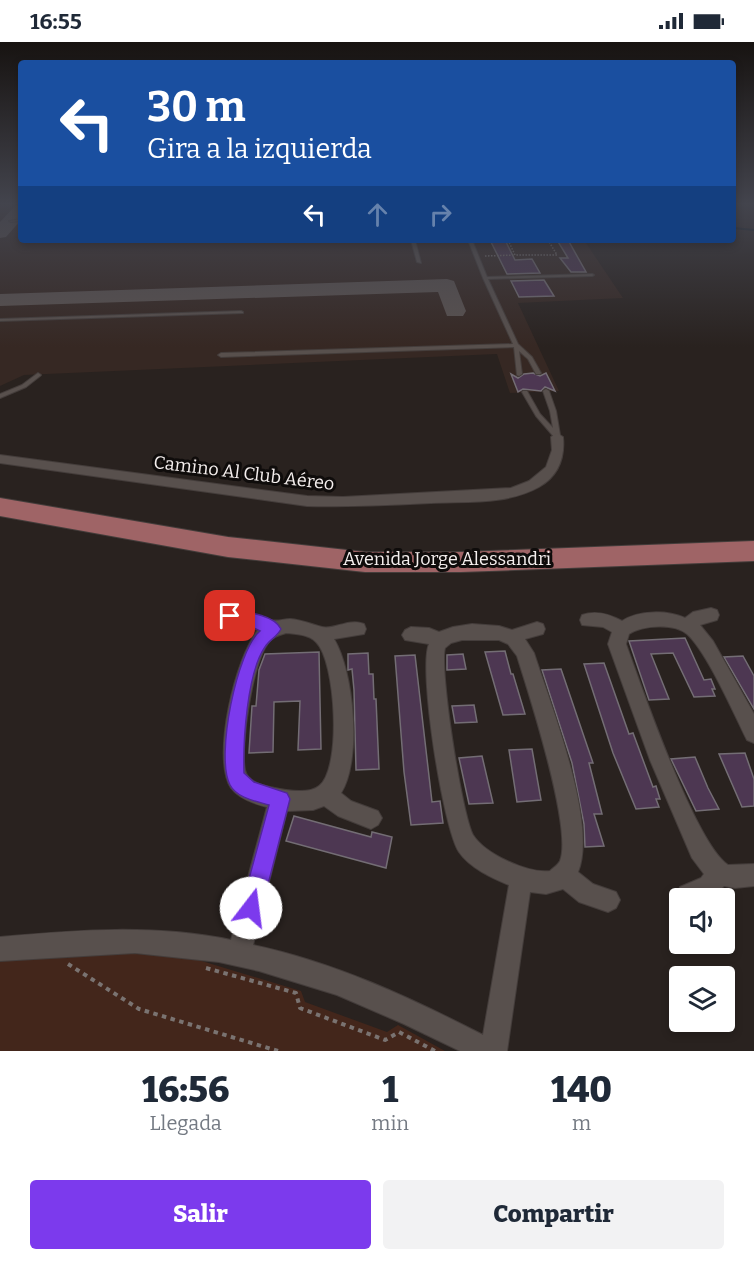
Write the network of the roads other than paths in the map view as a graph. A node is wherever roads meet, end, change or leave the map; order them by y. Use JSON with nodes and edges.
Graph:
{"nodes":[{"id":1,"x":416,"y":252,"type":"edge"},
{"id":2,"x":475,"y":252,"type":"edge"},
{"id":3,"x":419,"y":262,"type":"dead end"},
{"id":4,"x":592,"y":275,"type":"dead end"},
{"id":5,"x":485,"y":278,"type":"junction"},
{"id":6,"x":241,"y":312,"type":"dead end"},
{"id":7,"x":0,"y":320,"type":"edge"},
{"id":8,"x":516,"y":345,"type":"junction"},
{"id":9,"x":221,"y":355,"type":"dead end"},
{"id":10,"x":538,"y":373,"type":"dead end"},
{"id":11,"x":519,"y":374,"type":"dead end"},
{"id":12,"x":38,"y":375,"type":"dead end"},
{"id":13,"x":546,"y":391,"type":"dead end"},
{"id":14,"x":525,"y":392,"type":"dead end"},
{"id":15,"x":0,"y":396,"type":"edge"},
{"id":16,"x":557,"y":437,"type":"junction"},
{"id":17,"x":0,"y":459,"type":"edge"},
{"id":18,"x":0,"y":507,"type":"edge"},
{"id":19,"x":754,"y":551,"type":"edge"},
{"id":20,"x":711,"y":615,"type":"dead end"},
{"id":21,"x":230,"y":616,"type":"dead end"},
{"id":22,"x":588,"y":620,"type":"dead end"},
{"id":23,"x":688,"y":625,"type":"junction"},
{"id":24,"x":622,"y":628,"type":"junction"},
{"id":25,"x":273,"y":629,"type":"junction"},
{"id":26,"x":358,"y":629,"type":"dead end"},
{"id":27,"x":537,"y":629,"type":"dead end"},
{"id":28,"x":411,"y":635,"type":"dead end"},
{"id":29,"x":322,"y":636,"type":"junction"},
{"id":30,"x":514,"y":638,"type":"junction"},
{"id":31,"x":440,"y":640,"type":"junction"},
{"id":32,"x":754,"y":734,"type":"edge"},
{"id":33,"x":326,"y":795,"type":"junction"},
{"id":34,"x":280,"y":799,"type":"junction"},
{"id":35,"x":371,"y":819,"type":"dead end"},
{"id":36,"x":720,"y":873,"type":"junction"},
{"id":37,"x":754,"y":874,"type":"edge"},
{"id":38,"x":564,"y":875,"type":"junction"},
{"id":39,"x":521,"y":878,"type":"junction"},
{"id":40,"x":704,"y":888,"type":"edge"},
{"id":41,"x":608,"y":900,"type":"dead end"},
{"id":42,"x":0,"y":949,"type":"edge"},
{"id":43,"x":239,"y":954,"type":"junction"},
{"id":44,"x":487,"y":1051,"type":"edge"},
{"id":45,"x":494,"y":1051,"type":"edge"}],
"edges":[{"from":1,"to":3,"type":"lane"},
{"from":2,"to":5,"type":"lane"},
{"from":4,"to":5,"type":"lane"},
{"from":5,"to":8,"type":"lane"},
{"from":6,"to":7,"type":"lane"},
{"from":8,"to":9,"type":"lane"},
{"from":8,"to":10,"type":"lane"},
{"from":8,"to":11,"type":"lane"},
{"from":12,"to":15,"type":"lane"},
{"from":13,"to":16,"type":"lane","name":"Camino Al Club Aéreo"},
{"from":14,"to":16,"type":"lane"},
{"from":16,"to":17,"type":"street","name":"Camino Al Club Aéreo"},
{"from":18,"to":19,"type":"highway","name":"Avenida Jorge Alessandri"},
{"from":20,"to":23,"type":"street"},
{"from":21,"to":25,"type":"street"},
{"from":22,"to":24,"type":"street"},
{"from":23,"to":24,"type":"street"},
{"from":23,"to":32,"type":"street"},
{"from":24,"to":36,"type":"street"},
{"from":25,"to":29,"type":"street"},
{"from":25,"to":34,"type":"street"},
{"from":26,"to":29,"type":"street"},
{"from":27,"to":30,"type":"street"},
{"from":28,"to":31,"type":"street"},
{"from":29,"to":33,"type":"street"},
{"from":30,"to":31,"type":"street"},
{"from":30,"to":38,"type":"street"},
{"from":31,"to":39,"type":"street"},
{"from":33,"to":34,"type":"street"},
{"from":33,"to":35,"type":"street"},
{"from":34,"to":43,"type":"street"},
{"from":36,"to":37,"type":"street"},
{"from":36,"to":40,"type":"street"},
{"from":38,"to":39,"type":"street"},
{"from":38,"to":41,"type":"street"},
{"from":39,"to":45,"type":"street"},
{"from":42,"to":43,"type":"street"},
{"from":43,"to":44,"type":"street"}]}
